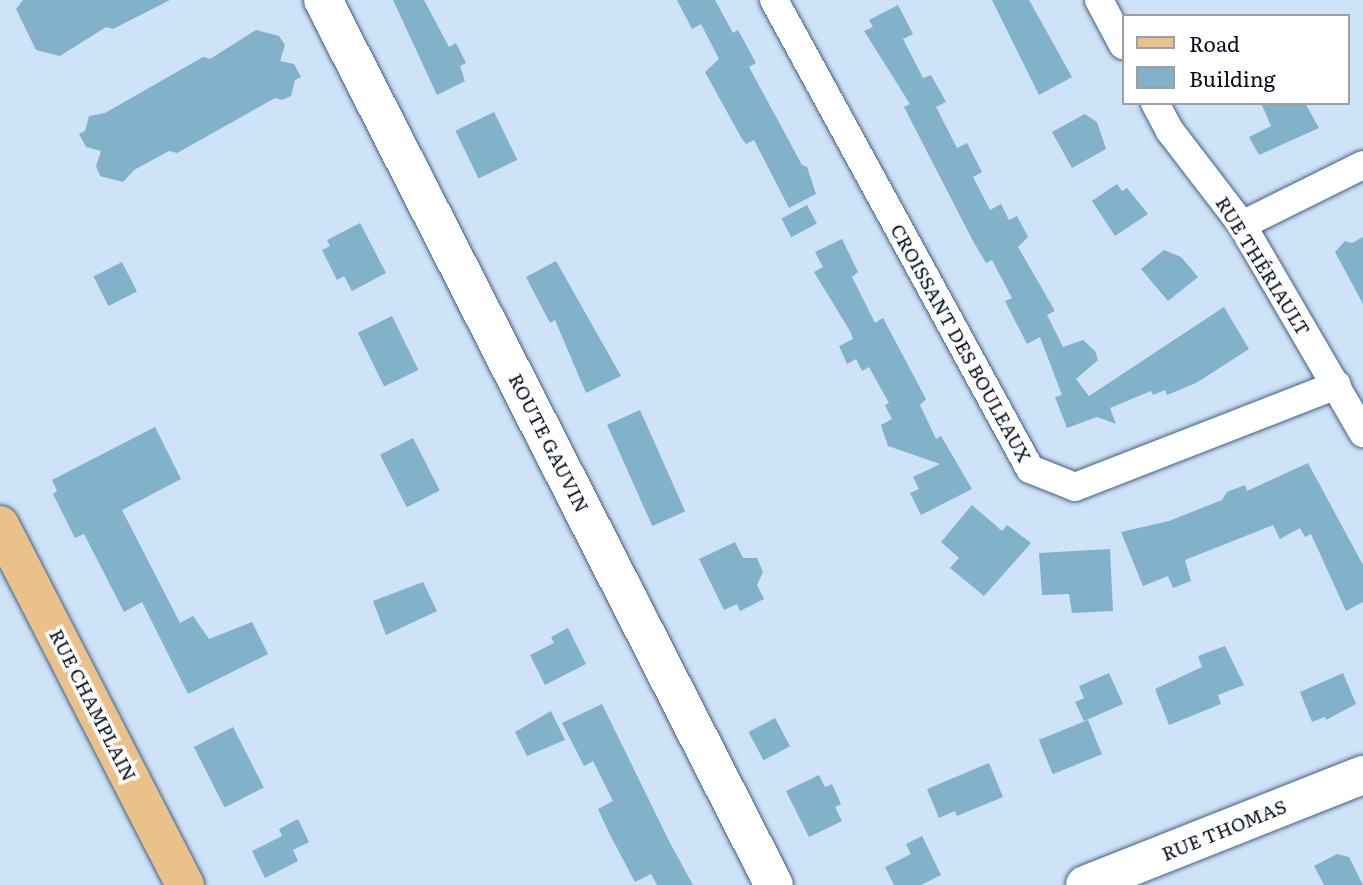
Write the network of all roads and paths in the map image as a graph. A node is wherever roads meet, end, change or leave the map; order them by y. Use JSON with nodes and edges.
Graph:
{"nodes":[{"id":1,"x":323,"y":0,"type":"edge"},
{"id":2,"x":774,"y":0,"type":"edge"},
{"id":3,"x":1099,"y":0,"type":"edge"},
{"id":4,"x":1122,"y":43,"type":"edge"},
{"id":5,"x":1156,"y":105,"type":"edge"},
{"id":6,"x":1363,"y":165,"type":"edge"},
{"id":7,"x":1242,"y":225,"type":"junction"},
{"id":8,"x":1337,"y":385,"type":"junction"},
{"id":9,"x":1363,"y":433,"type":"edge"},
{"id":10,"x":0,"y":525,"type":"edge"},
{"id":11,"x":1363,"y":775,"type":"edge"},
{"id":12,"x":186,"y":885,"type":"edge"},
{"id":13,"x":774,"y":885,"type":"edge"},
{"id":14,"x":1085,"y":885,"type":"edge"}],
"edges":[{"from":1,"to":13,"type":"street","name":"ROUTE GAUVIN"},
{"from":2,"to":8,"type":"street","name":"CROISSANT DES BOULEAUX"},
{"from":3,"to":4,"type":"street"},
{"from":5,"to":7,"type":"street","name":"RUE THÉRIAULT"},
{"from":6,"to":7,"type":"street"},
{"from":7,"to":8,"type":"street","name":"RUE THÉRIAULT"},
{"from":8,"to":9,"type":"street","name":"RUE THÉRIAULT"},
{"from":10,"to":12,"type":"main road","name":"RUE CHAMPLAIN"},
{"from":11,"to":14,"type":"street","name":"RUE THOMAS"}]}
